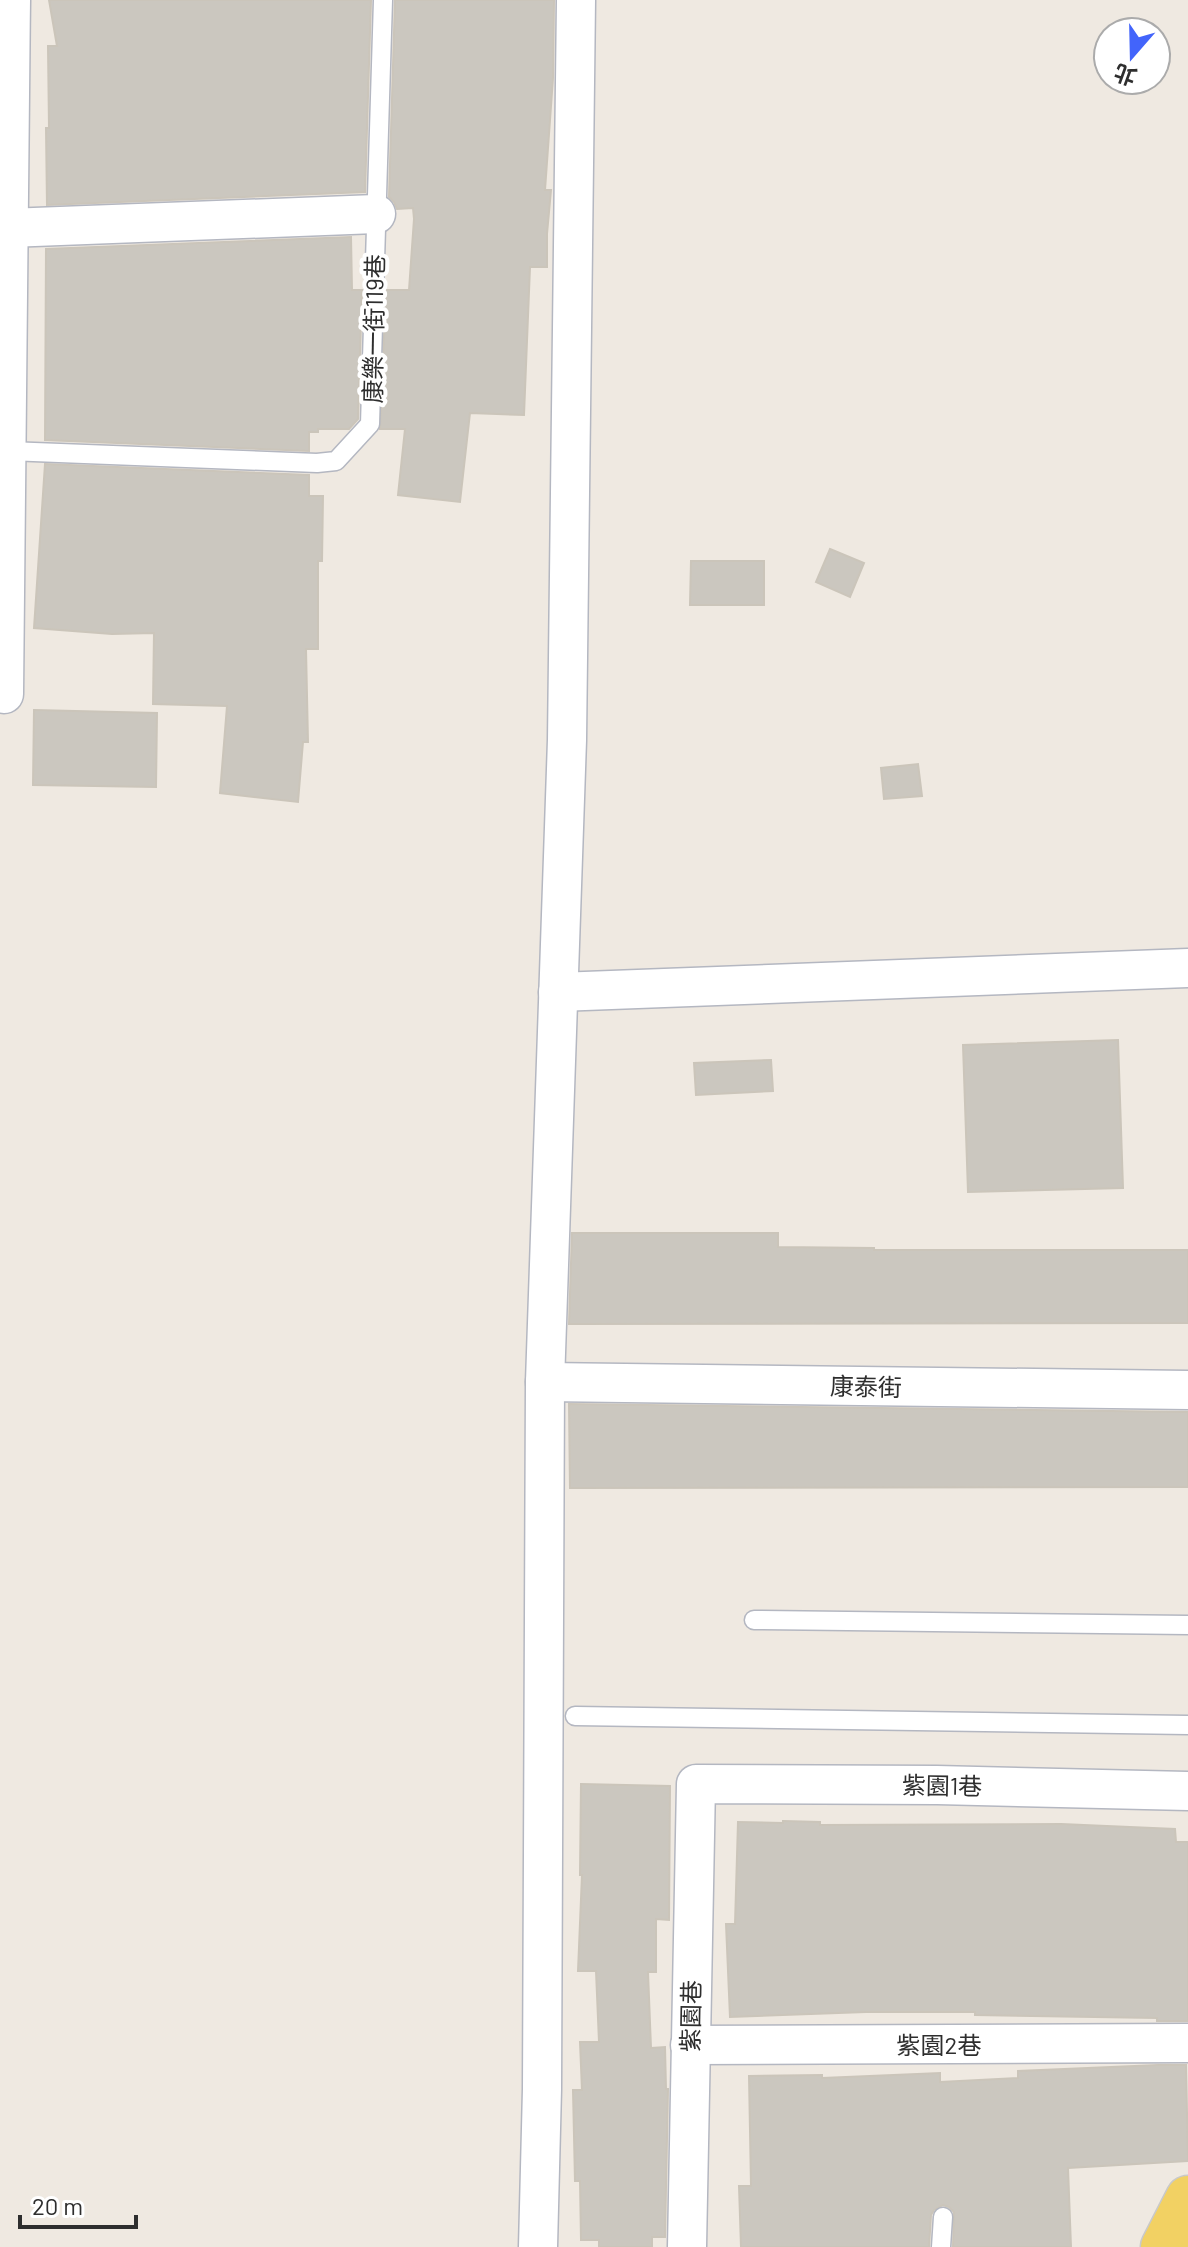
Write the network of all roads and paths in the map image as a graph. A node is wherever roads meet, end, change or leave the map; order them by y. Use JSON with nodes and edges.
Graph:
{"nodes":[{"id":1,"x":11,"y":0,"type":"edge"},
{"id":2,"x":383,"y":0,"type":"edge"},
{"id":3,"x":576,"y":0,"type":"edge"},
{"id":4,"x":376,"y":214,"type":"junction"},
{"id":5,"x":8,"y":228,"type":"junction"},
{"id":6,"x":8,"y":451,"type":"junction"},
{"id":7,"x":4,"y":694,"type":"dead end"},
{"id":8,"x":1188,"y":968,"type":"edge"},
{"id":9,"x":558,"y":992,"type":"junction"},
{"id":10,"x":545,"y":1382,"type":"junction"},
{"id":11,"x":1188,"y":1390,"type":"edge"},
{"id":12,"x":754,"y":1620,"type":"dead end"},
{"id":13,"x":1188,"y":1625,"type":"edge"},
{"id":14,"x":575,"y":1716,"type":"dead end"},
{"id":15,"x":1188,"y":1725,"type":"edge"},
{"id":16,"x":696,"y":1784,"type":"joint"},
{"id":17,"x":1188,"y":1791,"type":"edge"},
{"id":18,"x":1188,"y":2043,"type":"edge"},
{"id":19,"x":690,"y":2045,"type":"junction"},
{"id":20,"x":1188,"y":2198,"type":"edge"},
{"id":21,"x":943,"y":2217,"type":"dead end"},
{"id":22,"x":538,"y":2247,"type":"edge"},
{"id":23,"x":687,"y":2247,"type":"edge"},
{"id":24,"x":941,"y":2247,"type":"edge"},
{"id":25,"x":1163,"y":2247,"type":"edge"}],
"edges":[{"from":1,"to":5,"type":"street"},
{"from":2,"to":4,"type":"lane","name":"康樂一街119巷"},
{"from":3,"to":9,"type":"street"},
{"from":4,"to":5,"type":"street"},
{"from":4,"to":6,"type":"lane","name":"康樂一街119巷"},
{"from":5,"to":6,"type":"street"},
{"from":6,"to":7,"type":"street"},
{"from":8,"to":9,"type":"street"},
{"from":9,"to":10,"type":"street"},
{"from":10,"to":11,"type":"street","name":"康泰街"},
{"from":10,"to":22,"type":"street"},
{"from":12,"to":13,"type":"lane"},
{"from":14,"to":15,"type":"lane"},
{"from":16,"to":17,"type":"street","name":"紫園1巷"},
{"from":16,"to":19,"type":"street","name":"紫園巷"},
{"from":18,"to":19,"type":"street","name":"紫園2巷"},
{"from":19,"to":23,"type":"street","name":"紫園巷"},
{"from":20,"to":25,"type":"main road"},
{"from":21,"to":24,"type":"lane"}]}
